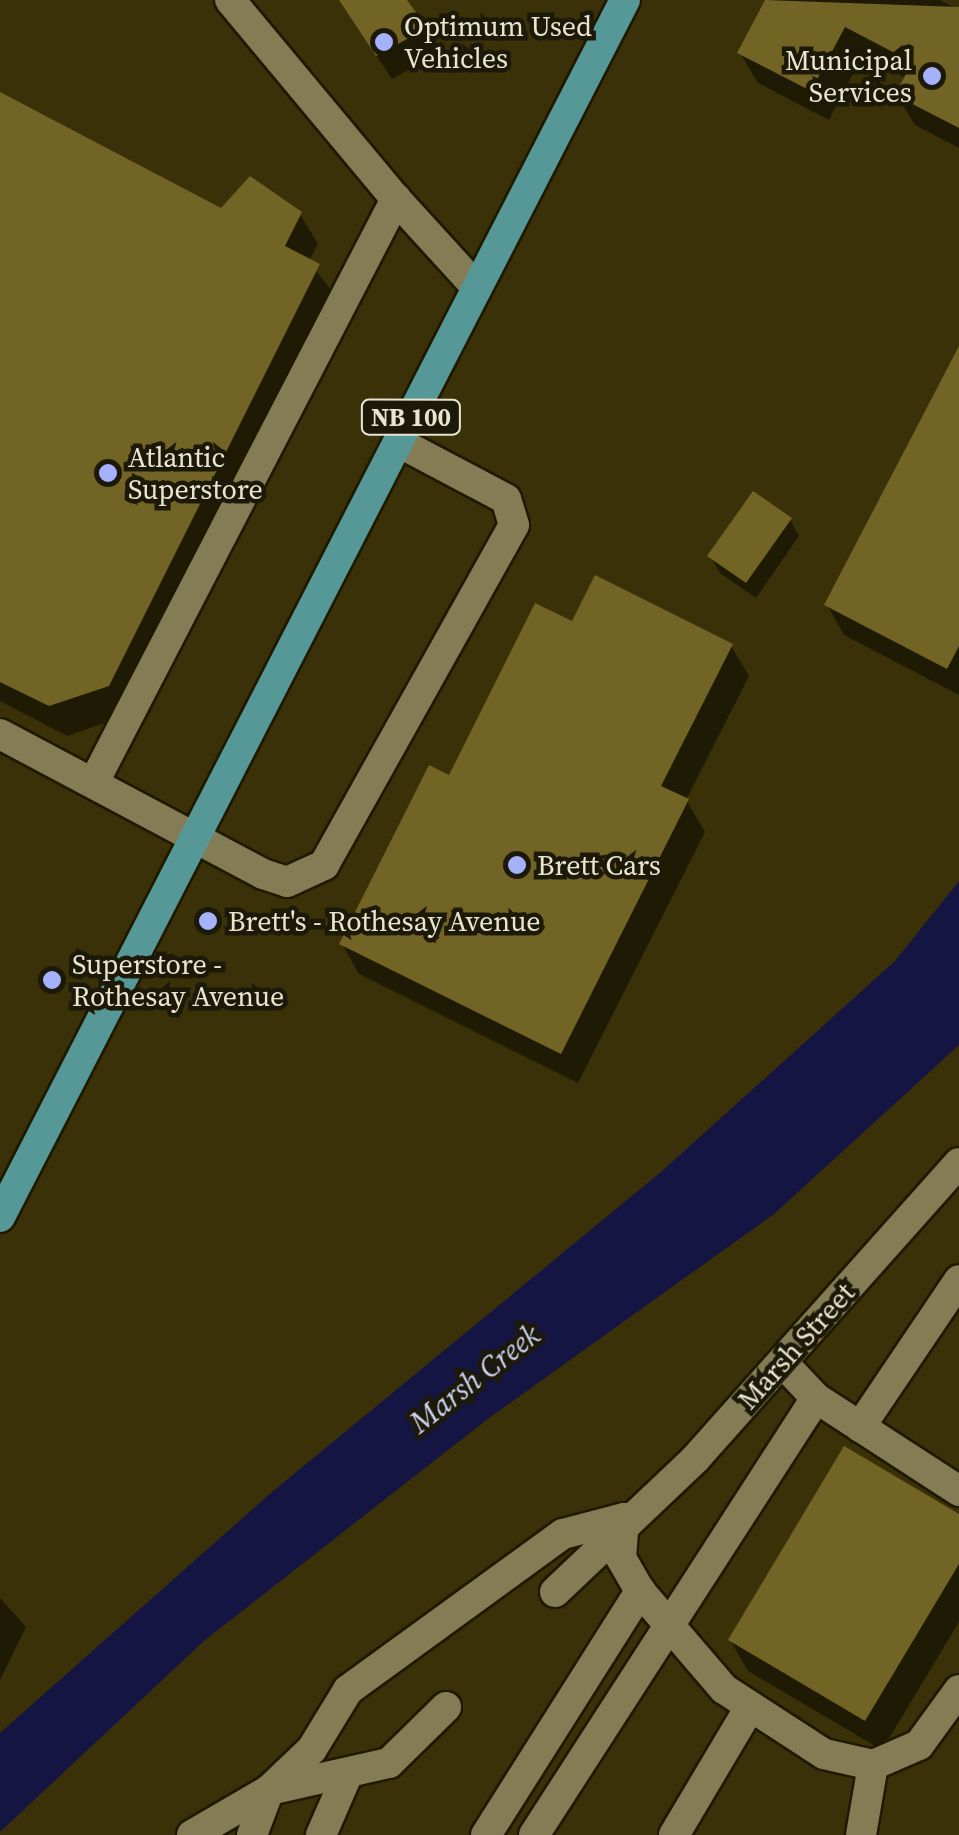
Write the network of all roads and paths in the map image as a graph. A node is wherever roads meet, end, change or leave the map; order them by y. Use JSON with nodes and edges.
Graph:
{"nodes":[{"id":1,"x":230,"y":0,"type":"edge"},
{"id":2,"x":625,"y":0,"type":"edge"},
{"id":3,"x":396,"y":199,"type":"junction"},
{"id":4,"x":477,"y":288,"type":"junction"},
{"id":5,"x":398,"y":442,"type":"junction"},
{"id":6,"x":0,"y":734,"type":"edge"},
{"id":7,"x":94,"y":782,"type":"junction"},
{"id":8,"x":197,"y":834,"type":"junction"},
{"id":9,"x":959,"y":1164,"type":"edge"},
{"id":10,"x":0,"y":1217,"type":"edge"},
{"id":11,"x":959,"y":1280,"type":"edge"},
{"id":12,"x":782,"y":1362,"type":"junction"},
{"id":13,"x":816,"y":1398,"type":"junction"},
{"id":14,"x":860,"y":1427,"type":"junction"},
{"id":15,"x":959,"y":1491,"type":"edge"},
{"id":16,"x":624,"y":1518,"type":"junction"},
{"id":17,"x":640,"y":1591,"type":"junction"},
{"id":18,"x":554,"y":1592,"type":"dead end"},
{"id":19,"x":672,"y":1629,"type":"junction"},
{"id":20,"x":959,"y":1690,"type":"edge"},
{"id":21,"x":750,"y":1706,"type":"junction"},
{"id":22,"x":446,"y":1707,"type":"dead end"},
{"id":23,"x":873,"y":1765,"type":"junction"},
{"id":24,"x":345,"y":1780,"type":"junction"},
{"id":25,"x":269,"y":1790,"type":"junction"},
{"id":26,"x":192,"y":1835,"type":"edge"},
{"id":27,"x":252,"y":1835,"type":"edge"},
{"id":28,"x":321,"y":1835,"type":"edge"},
{"id":29,"x":486,"y":1835,"type":"edge"},
{"id":30,"x":534,"y":1835,"type":"edge"},
{"id":31,"x":674,"y":1835,"type":"edge"},
{"id":32,"x":861,"y":1835,"type":"edge"}],
"edges":[{"from":1,"to":3,"type":"lane"},
{"from":2,"to":4,"type":"main road","number":"NB 100"},
{"from":3,"to":4,"type":"lane"},
{"from":3,"to":7,"type":"lane"},
{"from":4,"to":5,"type":"main road","number":"NB 100"},
{"from":5,"to":8,"type":"main road","number":"NB 100"},
{"from":5,"to":8,"type":"lane"},
{"from":6,"to":7,"type":"lane"},
{"from":7,"to":8,"type":"lane"},
{"from":8,"to":10,"type":"main road","number":"NB 100"},
{"from":9,"to":12,"type":"lane","name":"Marsh Street"},
{"from":11,"to":14,"type":"lane"},
{"from":12,"to":13,"type":"lane"},
{"from":12,"to":16,"type":"lane","name":"Marsh Street"},
{"from":13,"to":14,"type":"lane"},
{"from":13,"to":19,"type":"lane"},
{"from":14,"to":15,"type":"lane"},
{"from":16,"to":17,"type":"lane"},
{"from":16,"to":18,"type":"lane","name":"Marsh Street"},
{"from":16,"to":25,"type":"lane"},
{"from":17,"to":19,"type":"lane"},
{"from":17,"to":29,"type":"lane"},
{"from":19,"to":21,"type":"lane"},
{"from":19,"to":30,"type":"lane"},
{"from":20,"to":23,"type":"lane"},
{"from":21,"to":23,"type":"lane"},
{"from":21,"to":31,"type":"lane"},
{"from":22,"to":24,"type":"lane"},
{"from":23,"to":32,"type":"lane"},
{"from":24,"to":25,"type":"lane"},
{"from":24,"to":28,"type":"lane"},
{"from":25,"to":26,"type":"lane"},
{"from":25,"to":27,"type":"lane"}]}
